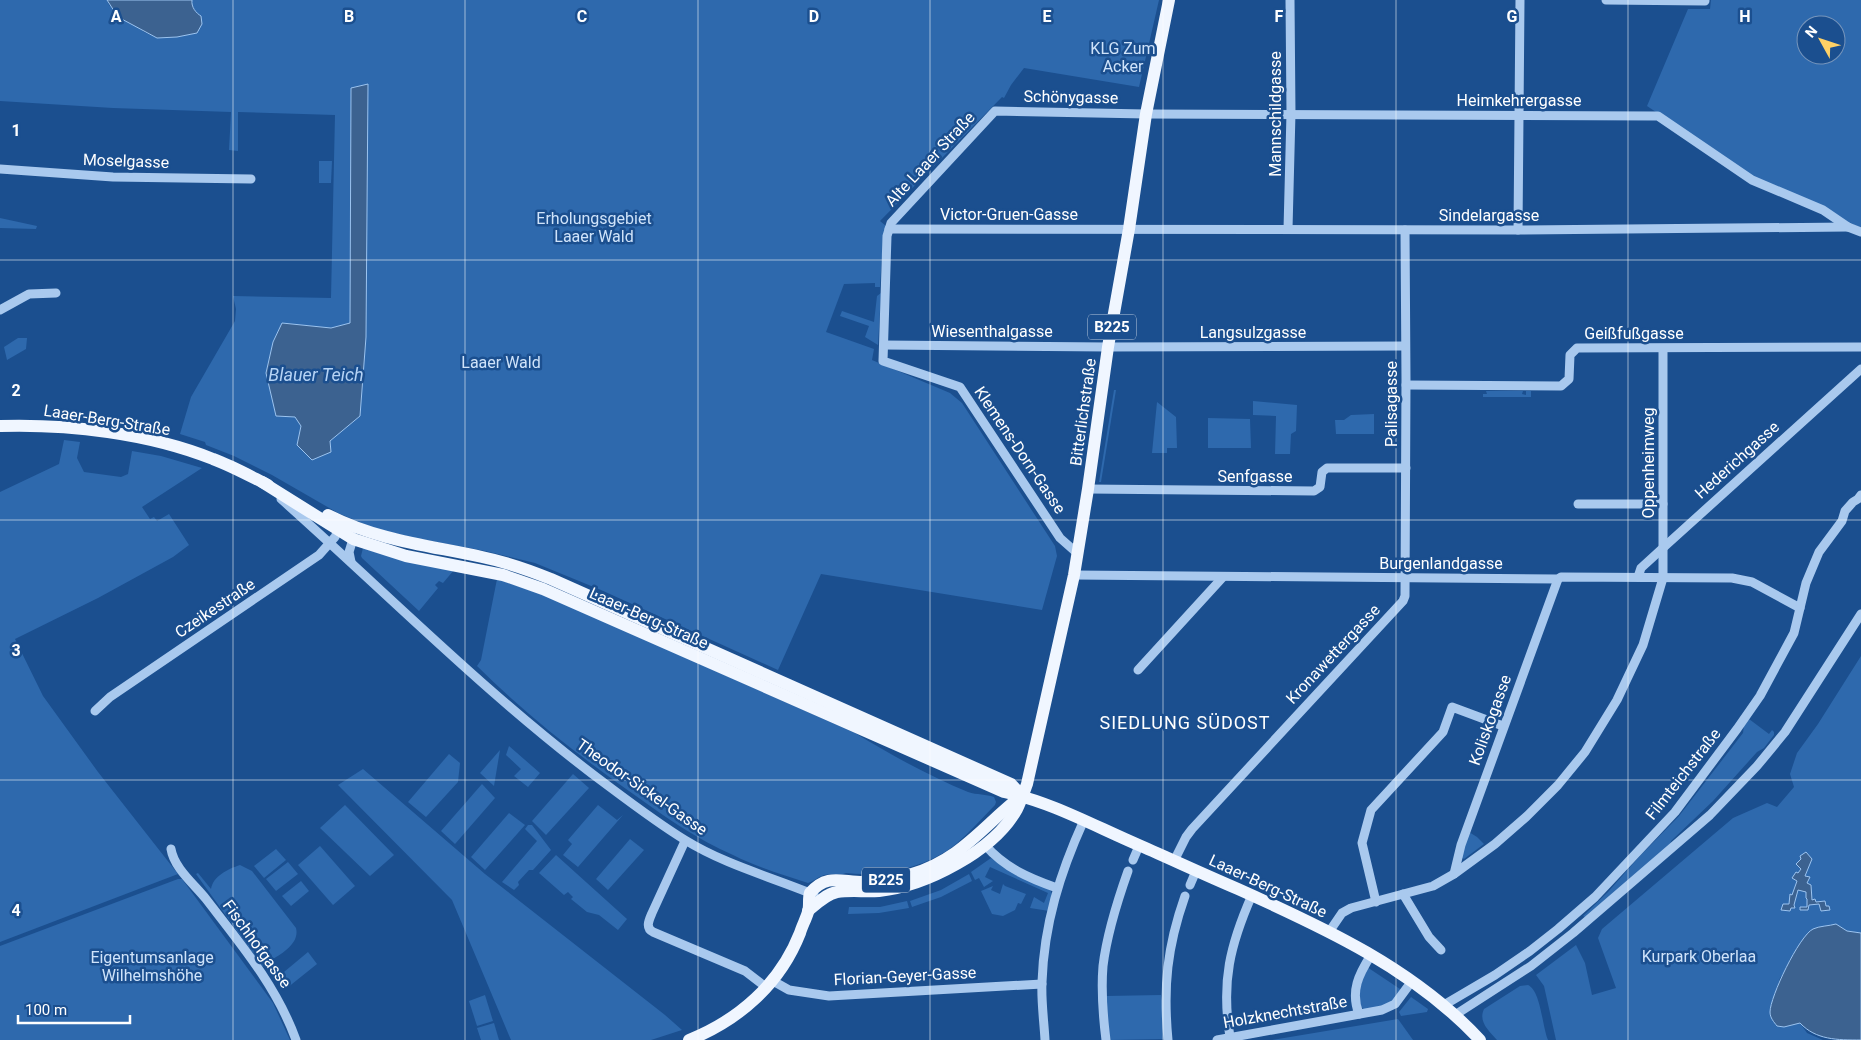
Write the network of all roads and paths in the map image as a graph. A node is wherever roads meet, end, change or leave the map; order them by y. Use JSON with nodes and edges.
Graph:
{"nodes":[{"id":1,"x":1169,"y":0,"type":"edge"},
{"id":2,"x":1290,"y":0,"type":"edge"},
{"id":3,"x":1520,"y":0,"type":"edge"},
{"id":4,"x":1606,"y":0,"type":"edge"},
{"id":5,"x":1705,"y":1,"type":"edge"},
{"id":6,"x":995,"y":111,"type":"joint"},
{"id":7,"x":1291,"y":113,"type":"junction"},
{"id":8,"x":1146,"y":114,"type":"junction"},
{"id":9,"x":1520,"y":115,"type":"junction"},
{"id":10,"x":0,"y":169,"type":"edge"},
{"id":11,"x":251,"y":179,"type":"dead end"},
{"id":12,"x":1848,"y":227,"type":"junction"},
{"id":13,"x":889,"y":229,"type":"junction"},
{"id":14,"x":1129,"y":229,"type":"junction"},
{"id":15,"x":1288,"y":229,"type":"junction"},
{"id":16,"x":1405,"y":230,"type":"junction"},
{"id":17,"x":1518,"y":230,"type":"junction"},
{"id":18,"x":1861,"y":232,"type":"edge"},
{"id":19,"x":56,"y":294,"type":"dead end"},
{"id":20,"x":0,"y":310,"type":"edge"},
{"id":21,"x":884,"y":345,"type":"junction"},
{"id":22,"x":1405,"y":346,"type":"junction"},
{"id":23,"x":1105,"y":347,"type":"junction"},
{"id":24,"x":1861,"y":347,"type":"edge"},
{"id":25,"x":1663,"y":349,"type":"junction"},
{"id":26,"x":1861,"y":369,"type":"edge"},
{"id":27,"x":1406,"y":385,"type":"junction"},
{"id":28,"x":0,"y":426,"type":"edge"},
{"id":29,"x":1406,"y":468,"type":"junction"},
{"id":30,"x":262,"y":482,"type":"junction"},
{"id":31,"x":1088,"y":490,"type":"junction"},
{"id":32,"x":1861,"y":495,"type":"edge"},
{"id":33,"x":1578,"y":504,"type":"dead end"},
{"id":34,"x":1663,"y":504,"type":"junction"},
{"id":35,"x":343,"y":526,"type":"junction"},
{"id":36,"x":353,"y":539,"type":"junction"},
{"id":37,"x":331,"y":544,"type":"junction"},
{"id":38,"x":1664,"y":547,"type":"junction"},
{"id":39,"x":1077,"y":553,"type":"junction"},
{"id":40,"x":351,"y":562,"type":"junction"},
{"id":41,"x":1074,"y":575,"type":"junction"},
{"id":42,"x":1223,"y":576,"type":"junction"},
{"id":43,"x":1405,"y":578,"type":"junction"},
{"id":44,"x":1638,"y":578,"type":"junction"},
{"id":45,"x":1663,"y":578,"type":"junction"},
{"id":46,"x":1558,"y":579,"type":"junction"},
{"id":47,"x":1800,"y":608,"type":"junction"},
{"id":48,"x":1861,"y":614,"type":"edge"},
{"id":49,"x":1138,"y":670,"type":"dead end"},
{"id":50,"x":95,"y":711,"type":"dead end"},
{"id":51,"x":1503,"y":726,"type":"junction"},
{"id":52,"x":1022,"y":796,"type":"junction"},
{"id":53,"x":1084,"y":820,"type":"junction"},
{"id":54,"x":685,"y":841,"type":"junction"},
{"id":55,"x":985,"y":845,"type":"junction"},
{"id":56,"x":1140,"y":846,"type":"junction"},
{"id":57,"x":171,"y":849,"type":"dead end"},
{"id":58,"x":1133,"y":860,"type":"dead end"},
{"id":59,"x":1174,"y":861,"type":"junction"},
{"id":60,"x":1128,"y":871,"type":"dead end"},
{"id":61,"x":1196,"y":871,"type":"junction"},
{"id":62,"x":1454,"y":874,"type":"junction"},
{"id":63,"x":1190,"y":885,"type":"dead end"},
{"id":64,"x":1057,"y":888,"type":"junction"},
{"id":65,"x":836,"y":892,"type":"junction"},
{"id":66,"x":810,"y":893,"type":"junction"},
{"id":67,"x":1403,"y":894,"type":"junction"},
{"id":68,"x":1184,"y":896,"type":"dead end"},
{"id":69,"x":1252,"y":896,"type":"junction"},
{"id":70,"x":1376,"y":902,"type":"junction"},
{"id":71,"x":808,"y":911,"type":"junction"},
{"id":72,"x":1329,"y":932,"type":"junction"},
{"id":73,"x":1441,"y":950,"type":"dead end"},
{"id":74,"x":1371,"y":955,"type":"junction"},
{"id":75,"x":1412,"y":981,"type":"junction"},
{"id":76,"x":770,"y":984,"type":"junction"},
{"id":77,"x":1042,"y":984,"type":"junction"},
{"id":78,"x":1444,"y":1005,"type":"junction"},
{"id":79,"x":1360,"y":1014,"type":"junction"},
{"id":80,"x":1455,"y":1015,"type":"junction"},
{"id":81,"x":706,"y":1037,"type":"edge"},
{"id":82,"x":1230,"y":1037,"type":"junction"},
{"id":83,"x":296,"y":1040,"type":"edge"},
{"id":84,"x":689,"y":1040,"type":"edge"},
{"id":85,"x":1045,"y":1040,"type":"edge"},
{"id":86,"x":1106,"y":1040,"type":"edge"},
{"id":87,"x":1168,"y":1040,"type":"edge"},
{"id":88,"x":1216,"y":1040,"type":"edge"},
{"id":89,"x":1480,"y":1040,"type":"edge"}],
"edges":[{"from":1,"to":8,"type":"main road","name":"Bitterlichstraße","number":"B225"},
{"from":2,"to":7,"type":"street","name":"Mannschildgasse"},
{"from":3,"to":9,"type":"street"},
{"from":4,"to":5,"type":"street"},
{"from":6,"to":8,"type":"street","name":"Schönygasse"},
{"from":6,"to":13,"type":"street","name":"Alte Laaer Straße"},
{"from":7,"to":8,"type":"street","name":"Heimkehrergasse"},
{"from":7,"to":9,"type":"street","name":"Heimkehrergasse"},
{"from":7,"to":15,"type":"street","name":"Mannschildgasse"},
{"from":8,"to":14,"type":"main road","name":"Bitterlichstraße","number":"B225"},
{"from":9,"to":12,"type":"street","name":"Heimkehrergasse"},
{"from":9,"to":17,"type":"street"},
{"from":10,"to":11,"type":"street","name":"Moselgasse"},
{"from":12,"to":17,"type":"street","name":"Sindelargasse"},
{"from":12,"to":18,"type":"street","name":"Heimkehrergasse"},
{"from":13,"to":14,"type":"street","name":"Victor-Gruen-Gasse"},
{"from":13,"to":21,"type":"street","name":"Klemens-Dorn-Gasse"},
{"from":14,"to":15,"type":"street","name":"Sindelargasse"},
{"from":14,"to":23,"type":"main road","name":"Bitterlichstraße","number":"B225"},
{"from":15,"to":16,"type":"street","name":"Sindelargasse"},
{"from":16,"to":17,"type":"street","name":"Sindelargasse"},
{"from":16,"to":22,"type":"street","name":"Palisagasse"},
{"from":19,"to":20,"type":"street"},
{"from":21,"to":23,"type":"street","name":"Wiesenthalgasse"},
{"from":21,"to":39,"type":"street","name":"Klemens-Dorn-Gasse"},
{"from":22,"to":23,"type":"street","name":"Langsulzgasse"},
{"from":22,"to":27,"type":"street","name":"Palisagasse"},
{"from":23,"to":31,"type":"main road","name":"Bitterlichstraße","number":"B225"},
{"from":24,"to":25,"type":"street","name":"Geißfußgasse"},
{"from":25,"to":27,"type":"street","name":"Geißfußgasse"},
{"from":25,"to":34,"type":"street","name":"Oppenheimweg"},
{"from":26,"to":38,"type":"street","name":"Hederichgasse"},
{"from":27,"to":29,"type":"street","name":"Palisagasse"},
{"from":28,"to":30,"type":"main road","name":"Laaer-Berg-Straße"},
{"from":29,"to":31,"type":"street","name":"Senfgasse"},
{"from":29,"to":43,"type":"street","name":"Palisagasse"},
{"from":30,"to":35,"type":"main road","name":"Laaer-Berg-Straße"},
{"from":30,"to":37,"type":"street","name":"Theodor-Sickel-Gasse"},
{"from":31,"to":39,"type":"main road","name":"Bitterlichstraße","number":"B225"},
{"from":32,"to":47,"type":"street","name":"Filmteichstraße"},
{"from":33,"to":34,"type":"street"},
{"from":34,"to":38,"type":"street","name":"Oppenheimweg"},
{"from":35,"to":36,"type":"main road","name":"Laaer-Berg-Straße"},
{"from":35,"to":37,"type":"street","name":"Czeikestraße"},
{"from":35,"to":52,"type":"main road","name":"Laaer-Berg-Straße"},
{"from":36,"to":40,"type":"street"},
{"from":36,"to":52,"type":"main road","name":"Laaer-Berg-Straße"},
{"from":37,"to":40,"type":"street","name":"Theodor-Sickel-Gasse"},
{"from":37,"to":50,"type":"street","name":"Czeikestraße"},
{"from":38,"to":44,"type":"street","name":"Hederichgasse"},
{"from":38,"to":45,"type":"street","name":"Oppenheimweg"},
{"from":39,"to":41,"type":"main road","name":"Bitterlichstraße","number":"B225"},
{"from":40,"to":54,"type":"street","name":"Theodor-Sickel-Gasse"},
{"from":41,"to":42,"type":"street","name":"Burgenlandgasse"},
{"from":41,"to":52,"type":"main road","name":"Bitterlichstraße","number":"B225"},
{"from":42,"to":43,"type":"street","name":"Burgenlandgasse"},
{"from":42,"to":49,"type":"street"},
{"from":43,"to":46,"type":"street","name":"Burgenlandgasse"},
{"from":43,"to":59,"type":"street","name":"Kronawettergasse"},
{"from":44,"to":45,"type":"street","name":"Burgenlandgasse"},
{"from":44,"to":46,"type":"street","name":"Burgenlandgasse"},
{"from":45,"to":47,"type":"street","name":"Burgenlandgasse"},
{"from":45,"to":62,"type":"street","name":"Oppenheimweg"},
{"from":46,"to":51,"type":"street","name":"Koliskogasse"},
{"from":47,"to":78,"type":"street","name":"Filmteichstraße"},
{"from":48,"to":80,"type":"street"},
{"from":51,"to":62,"type":"street","name":"Koliskogasse"},
{"from":51,"to":70,"type":"street"},
{"from":52,"to":53,"type":"main road","name":"Laaer-Berg-Straße"},
{"from":52,"to":55,"type":"main road","number":"B225"},
{"from":52,"to":66,"type":"main road","number":"B225"},
{"from":53,"to":56,"type":"main road","name":"Laaer-Berg-Straße"},
{"from":53,"to":64,"type":"street"},
{"from":54,"to":66,"type":"street","name":"Theodor-Sickel-Gasse"},
{"from":54,"to":76,"type":"street","name":"Florian-Geyer-Gasse"},
{"from":55,"to":64,"type":"street"},
{"from":55,"to":65,"type":"main road","number":"B225"},
{"from":56,"to":58,"type":"street"},
{"from":56,"to":59,"type":"main road","name":"Laaer-Berg-Straße"},
{"from":57,"to":83,"type":"street","name":"Fischhofgasse"},
{"from":59,"to":61,"type":"main road","name":"Laaer-Berg-Straße"},
{"from":60,"to":86,"type":"street"},
{"from":61,"to":63,"type":"street"},
{"from":61,"to":69,"type":"main road","name":"Laaer-Berg-Straße"},
{"from":62,"to":67,"type":"street","name":"Oppenheimweg"},
{"from":64,"to":77,"type":"street"},
{"from":65,"to":66,"type":"street"},
{"from":65,"to":71,"type":"main road"},
{"from":66,"to":71,"type":"main road"},
{"from":67,"to":70,"type":"street","name":"Oppenheimweg"},
{"from":67,"to":73,"type":"street"},
{"from":68,"to":87,"type":"street"},
{"from":69,"to":72,"type":"main road","name":"Laaer-Berg-Straße"},
{"from":69,"to":82,"type":"street"},
{"from":70,"to":72,"type":"street","name":"Oppenheimweg"},
{"from":71,"to":76,"type":"main road"},
{"from":72,"to":74,"type":"main road","name":"Laaer-Berg-Straße"},
{"from":74,"to":75,"type":"main road","name":"Laaer-Berg-Straße"},
{"from":74,"to":79,"type":"street"},
{"from":75,"to":78,"type":"main road","name":"Laaer-Berg-Straße"},
{"from":75,"to":79,"type":"street","name":"Holzknechtstraße"},
{"from":76,"to":77,"type":"street","name":"Florian-Geyer-Gasse"},
{"from":76,"to":81,"type":"main road"},
{"from":77,"to":85,"type":"street"},
{"from":78,"to":80,"type":"main road","name":"Laaer-Berg-Straße"},
{"from":79,"to":82,"type":"street","name":"Holzknechtstraße"},
{"from":80,"to":89,"type":"main road","name":"Laaer-Berg-Straße"},
{"from":81,"to":84,"type":"main road"},
{"from":82,"to":88,"type":"street","name":"Holzknechtstraße"}]}
